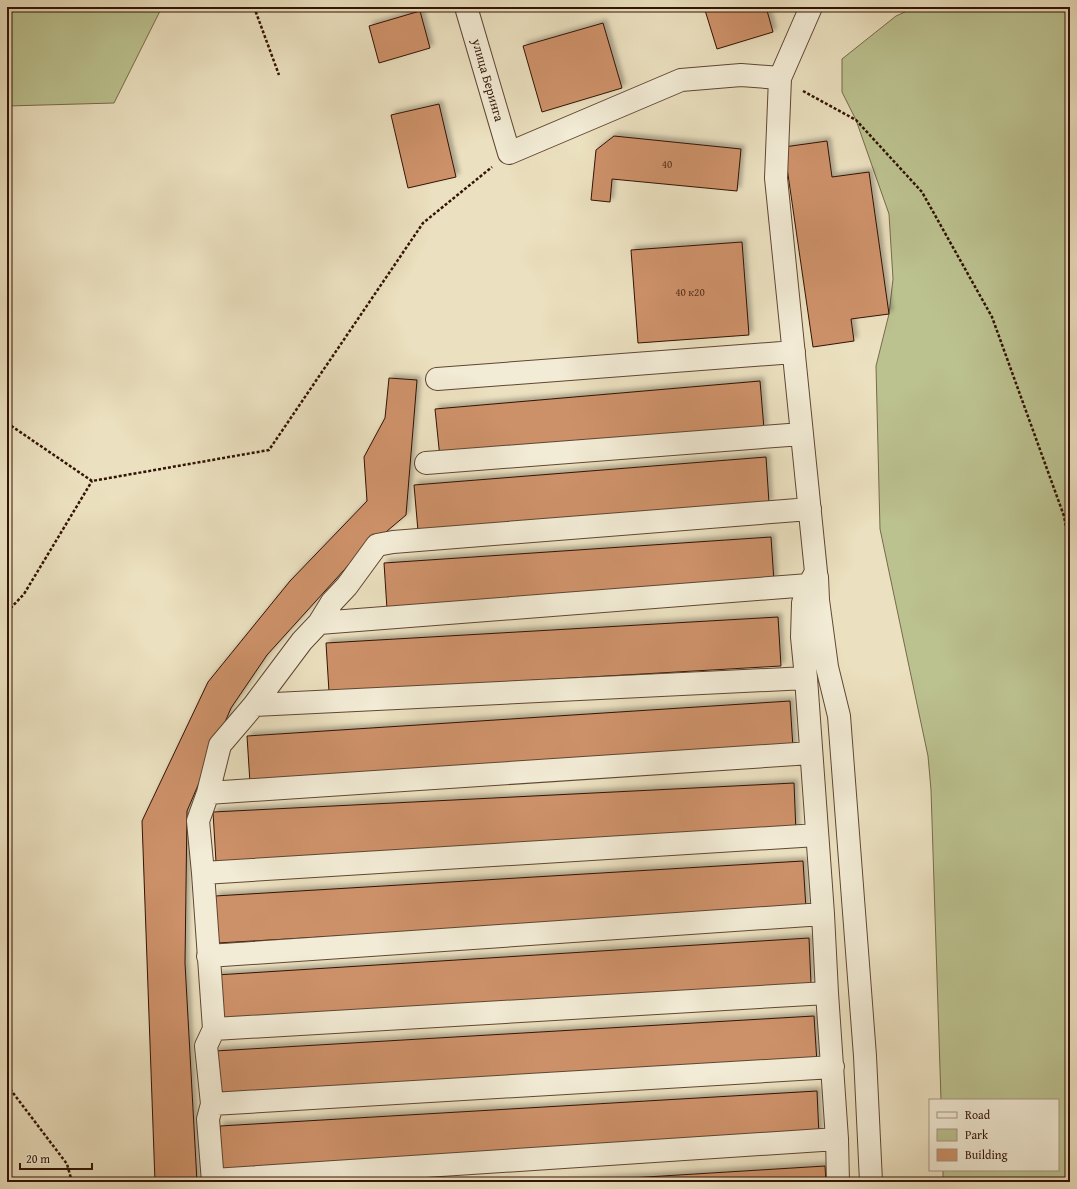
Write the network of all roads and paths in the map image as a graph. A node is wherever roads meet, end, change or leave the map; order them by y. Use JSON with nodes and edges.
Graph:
{"nodes":[{"id":1,"x":254,"y":7,"type":"edge"},
{"id":2,"x":466,"y":7,"type":"edge"},
{"id":3,"x":811,"y":7,"type":"edge"},
{"id":4,"x":279,"y":75,"type":"dead end"},
{"id":5,"x":780,"y":78,"type":"junction"},
{"id":6,"x":509,"y":153,"type":"junction"},
{"id":7,"x":794,"y":352,"type":"junction"},
{"id":8,"x":437,"y":379,"type":"dead end"},
{"id":9,"x":7,"y":422,"type":"edge"},
{"id":10,"x":802,"y":434,"type":"junction"},
{"id":11,"x":426,"y":463,"type":"dead end"},
{"id":12,"x":92,"y":481,"type":"junction"},
{"id":13,"x":810,"y":509,"type":"junction"},
{"id":14,"x":1070,"y":548,"type":"edge"},
{"id":15,"x":813,"y":578,"type":"junction"},
{"id":16,"x":7,"y":612,"type":"edge"},
{"id":17,"x":319,"y":623,"type":"junction"},
{"id":18,"x":806,"y":678,"type":"junction"},
{"id":19,"x":254,"y":705,"type":"junction"},
{"id":20,"x":811,"y":753,"type":"junction"},
{"id":21,"x":208,"y":793,"type":"junction"},
{"id":22,"x":817,"y":835,"type":"junction"},
{"id":23,"x":203,"y":873,"type":"junction"},
{"id":24,"x":823,"y":914,"type":"junction"},
{"id":25,"x":208,"y":956,"type":"junction"},
{"id":26,"x":827,"y":993,"type":"junction"},
{"id":27,"x":214,"y":1029,"type":"junction"},
{"id":28,"x":833,"y":1067,"type":"junction"},
{"id":29,"x":7,"y":1085,"type":"edge"},
{"id":30,"x":212,"y":1104,"type":"junction"},
{"id":31,"x":837,"y":1139,"type":"junction"},
{"id":32,"x":213,"y":1181,"type":"edge"},
{"id":33,"x":72,"y":1182,"type":"edge"},
{"id":34,"x":838,"y":1182,"type":"edge"},
{"id":35,"x":871,"y":1182,"type":"edge"}],
"edges":[{"from":1,"to":4,"type":"path"},
{"from":2,"to":6,"type":"street","name":"улица Беринга"},
{"from":3,"to":5,"type":"street"},
{"from":5,"to":6,"type":"street"},
{"from":5,"to":7,"type":"street"},
{"from":5,"to":14,"type":"path"},
{"from":6,"to":12,"type":"path"},
{"from":7,"to":8,"type":"street"},
{"from":7,"to":10,"type":"street"},
{"from":9,"to":12,"type":"path"},
{"from":10,"to":11,"type":"street"},
{"from":10,"to":13,"type":"street"},
{"from":12,"to":16,"type":"path"},
{"from":13,"to":15,"type":"street"},
{"from":13,"to":17,"type":"street"},
{"from":15,"to":17,"type":"street"},
{"from":15,"to":18,"type":"street"},
{"from":15,"to":35,"type":"street"},
{"from":17,"to":19,"type":"street"},
{"from":18,"to":19,"type":"street"},
{"from":18,"to":20,"type":"street"},
{"from":19,"to":21,"type":"street"},
{"from":20,"to":21,"type":"street"},
{"from":20,"to":22,"type":"street"},
{"from":21,"to":23,"type":"street"},
{"from":22,"to":23,"type":"street"},
{"from":22,"to":24,"type":"street"},
{"from":23,"to":25,"type":"street"},
{"from":24,"to":25,"type":"street"},
{"from":24,"to":26,"type":"street"},
{"from":25,"to":27,"type":"street"},
{"from":26,"to":27,"type":"street"},
{"from":26,"to":28,"type":"street"},
{"from":27,"to":30,"type":"street"},
{"from":28,"to":30,"type":"street"},
{"from":28,"to":31,"type":"street"},
{"from":29,"to":33,"type":"path"},
{"from":30,"to":32,"type":"street"},
{"from":31,"to":32,"type":"street"},
{"from":31,"to":34,"type":"street"}]}
